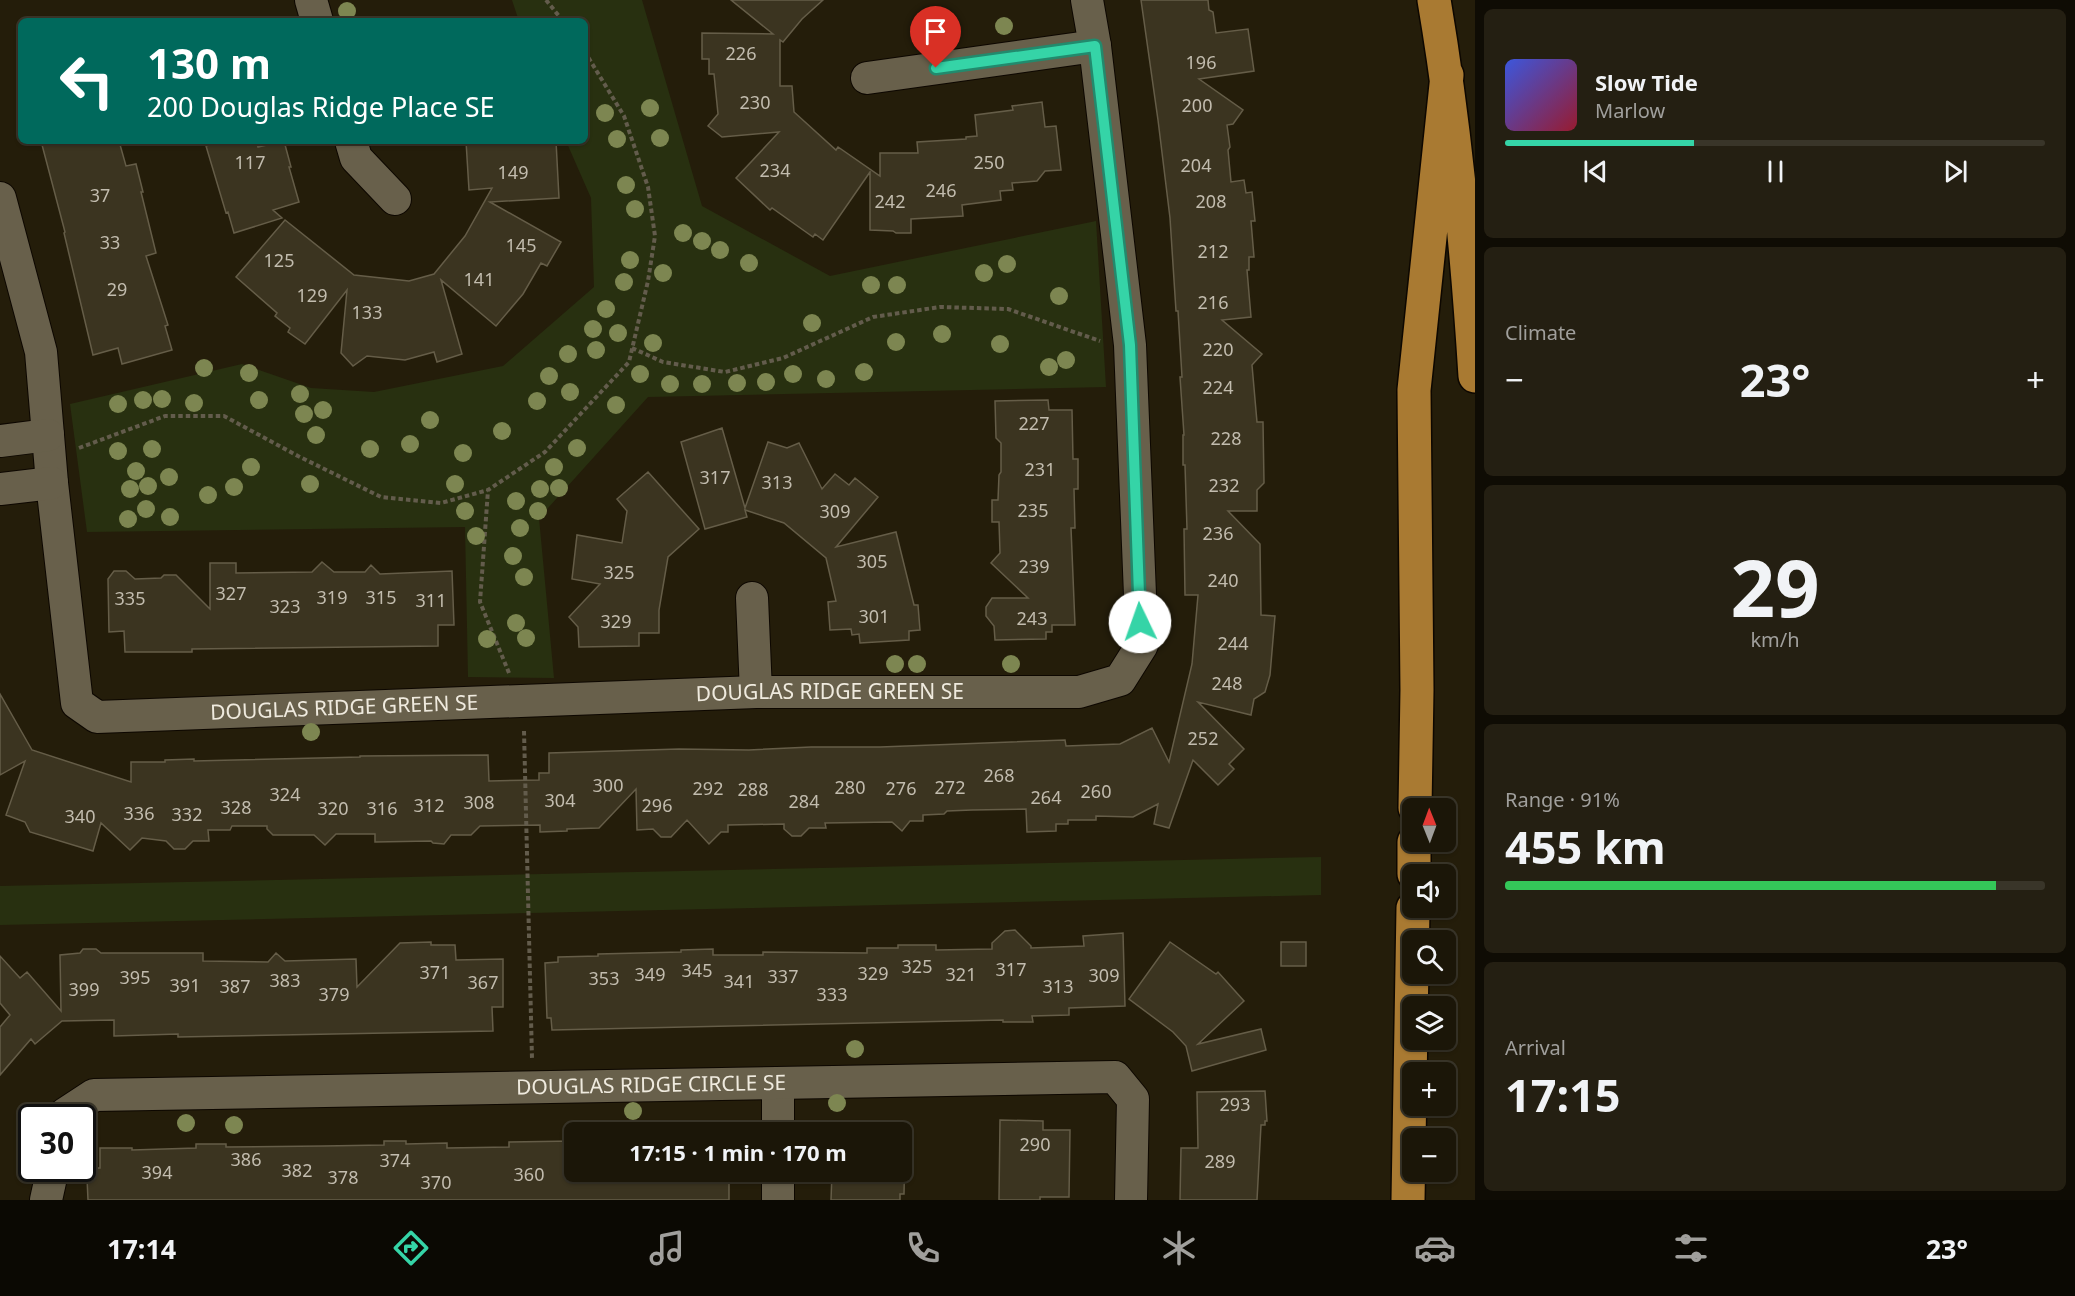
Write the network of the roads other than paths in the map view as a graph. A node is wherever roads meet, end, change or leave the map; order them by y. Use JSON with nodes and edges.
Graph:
{"nodes":[{"id":1,"x":311,"y":0,"type":"edge"},
{"id":2,"x":1087,"y":0,"type":"edge"},
{"id":3,"x":1434,"y":0,"type":"edge"},
{"id":4,"x":316,"y":18,"type":"edge"},
{"id":5,"x":1095,"y":46,"type":"junction"},
{"id":6,"x":1447,"y":75,"type":"junction"},
{"id":7,"x":867,"y":78,"type":"dead end"},
{"id":8,"x":352,"y":144,"type":"edge"},
{"id":9,"x":0,"y":198,"type":"edge"},
{"id":10,"x":395,"y":199,"type":"dead end"},
{"id":11,"x":1475,"y":376,"type":"edge"},
{"id":12,"x":0,"y":441,"type":"edge"},
{"id":13,"x":48,"y":442,"type":"junction"},
{"id":14,"x":52,"y":483,"type":"junction"},
{"id":15,"x":0,"y":489,"type":"edge"},
{"id":16,"x":752,"y":598,"type":"dead end"},
{"id":17,"x":756,"y":692,"type":"junction"},
{"id":18,"x":1415,"y":798,"type":"edge"},
{"id":19,"x":1413,"y":918,"type":"edge"},
{"id":20,"x":778,"y":1083,"type":"junction"},
{"id":21,"x":80,"y":1104,"type":"edge"},
{"id":22,"x":778,"y":1122,"type":"edge"},
{"id":23,"x":50,"y":1182,"type":"edge"},
{"id":24,"x":778,"y":1182,"type":"edge"},
{"id":25,"x":46,"y":1200,"type":"edge"},
{"id":26,"x":778,"y":1200,"type":"edge"},
{"id":27,"x":1131,"y":1200,"type":"edge"},
{"id":28,"x":1408,"y":1200,"type":"edge"}],
"edges":[{"from":1,"to":4,"type":"street"},
{"from":2,"to":5,"type":"street","name":"DOUGLAS RIDGE GREEN SE"},
{"from":3,"to":6,"type":"highway"},
{"from":5,"to":7,"type":"street"},
{"from":5,"to":17,"type":"street","name":"DOUGLAS RIDGE GREEN SE"},
{"from":6,"to":11,"type":"highway"},
{"from":6,"to":18,"type":"highway"},
{"from":8,"to":10,"type":"street"},
{"from":9,"to":13,"type":"street","name":"DOUGLAS RIDGE GREEN SE"},
{"from":12,"to":13,"type":"street"},
{"from":13,"to":14,"type":"street","name":"DOUGLAS RIDGE GREEN SE"},
{"from":14,"to":15,"type":"street"},
{"from":14,"to":17,"type":"street","name":"DOUGLAS RIDGE GREEN SE"},
{"from":16,"to":17,"type":"street"},
{"from":19,"to":28,"type":"highway"},
{"from":20,"to":21,"type":"street","name":"DOUGLAS RIDGE CIRCLE SE"},
{"from":20,"to":22,"type":"street"},
{"from":20,"to":27,"type":"street","name":"DOUGLAS RIDGE CIRCLE SE"},
{"from":23,"to":25,"type":"street"},
{"from":24,"to":26,"type":"street"}]}
